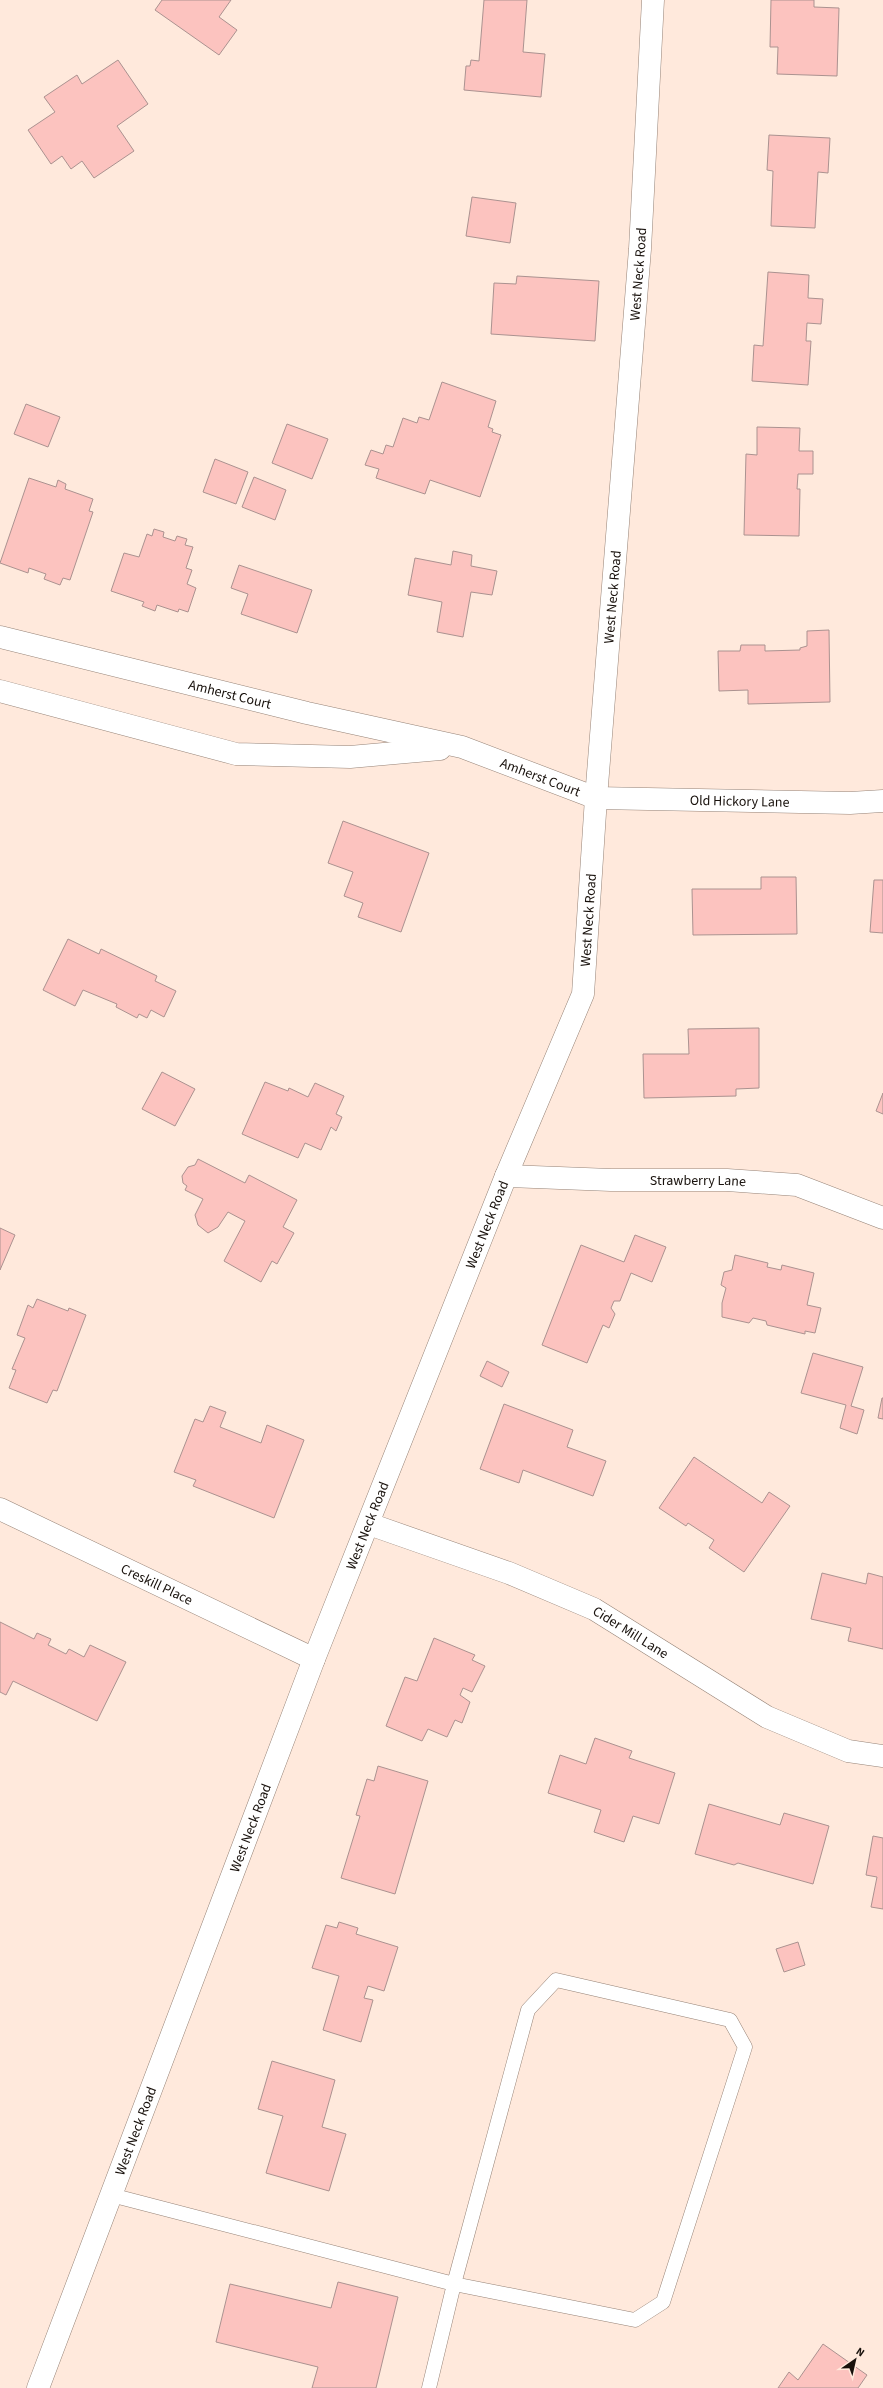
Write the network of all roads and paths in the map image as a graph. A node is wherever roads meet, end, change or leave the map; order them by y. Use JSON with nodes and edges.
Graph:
{"nodes":[{"id":1,"x":653,"y":0,"type":"edge"},
{"id":2,"x":0,"y":637,"type":"edge"},
{"id":3,"x":0,"y":691,"type":"edge"},
{"id":4,"x":462,"y":747,"type":"junction"},
{"id":5,"x":596,"y":798,"type":"junction"},
{"id":6,"x":883,"y":801,"type":"edge"},
{"id":7,"x":506,"y":1176,"type":"junction"},
{"id":8,"x":883,"y":1218,"type":"edge"},
{"id":9,"x":0,"y":1509,"type":"edge"},
{"id":10,"x":369,"y":1524,"type":"junction"},
{"id":11,"x":314,"y":1659,"type":"junction"},
{"id":12,"x":883,"y":1756,"type":"edge"},
{"id":13,"x":111,"y":2195,"type":"junction"},
{"id":14,"x":454,"y":2284,"type":"junction"},
{"id":15,"x":38,"y":2388,"type":"edge"},
{"id":16,"x":429,"y":2388,"type":"edge"}],
"edges":[{"from":1,"to":5,"type":"street","name":"West Neck Road"},
{"from":2,"to":4,"type":"street","name":"Amherst Court"},
{"from":3,"to":4,"type":"street","name":"Amherst Court"},
{"from":4,"to":5,"type":"street","name":"Amherst Court"},
{"from":5,"to":6,"type":"street","name":"Old Hickory Lane"},
{"from":5,"to":7,"type":"street","name":"West Neck Road"},
{"from":7,"to":8,"type":"street","name":"Strawberry Lane"},
{"from":7,"to":10,"type":"street","name":"West Neck Road"},
{"from":9,"to":11,"type":"street","name":"Creskill Place"},
{"from":10,"to":11,"type":"street","name":"West Neck Road"},
{"from":10,"to":12,"type":"street","name":"Cider Mill Lane"},
{"from":11,"to":13,"type":"street","name":"West Neck Road"},
{"from":13,"to":14,"type":"lane"},
{"from":13,"to":15,"type":"street","name":"West Neck Road"},
{"from":14,"to":14,"type":"lane"},
{"from":14,"to":16,"type":"lane"}]}
